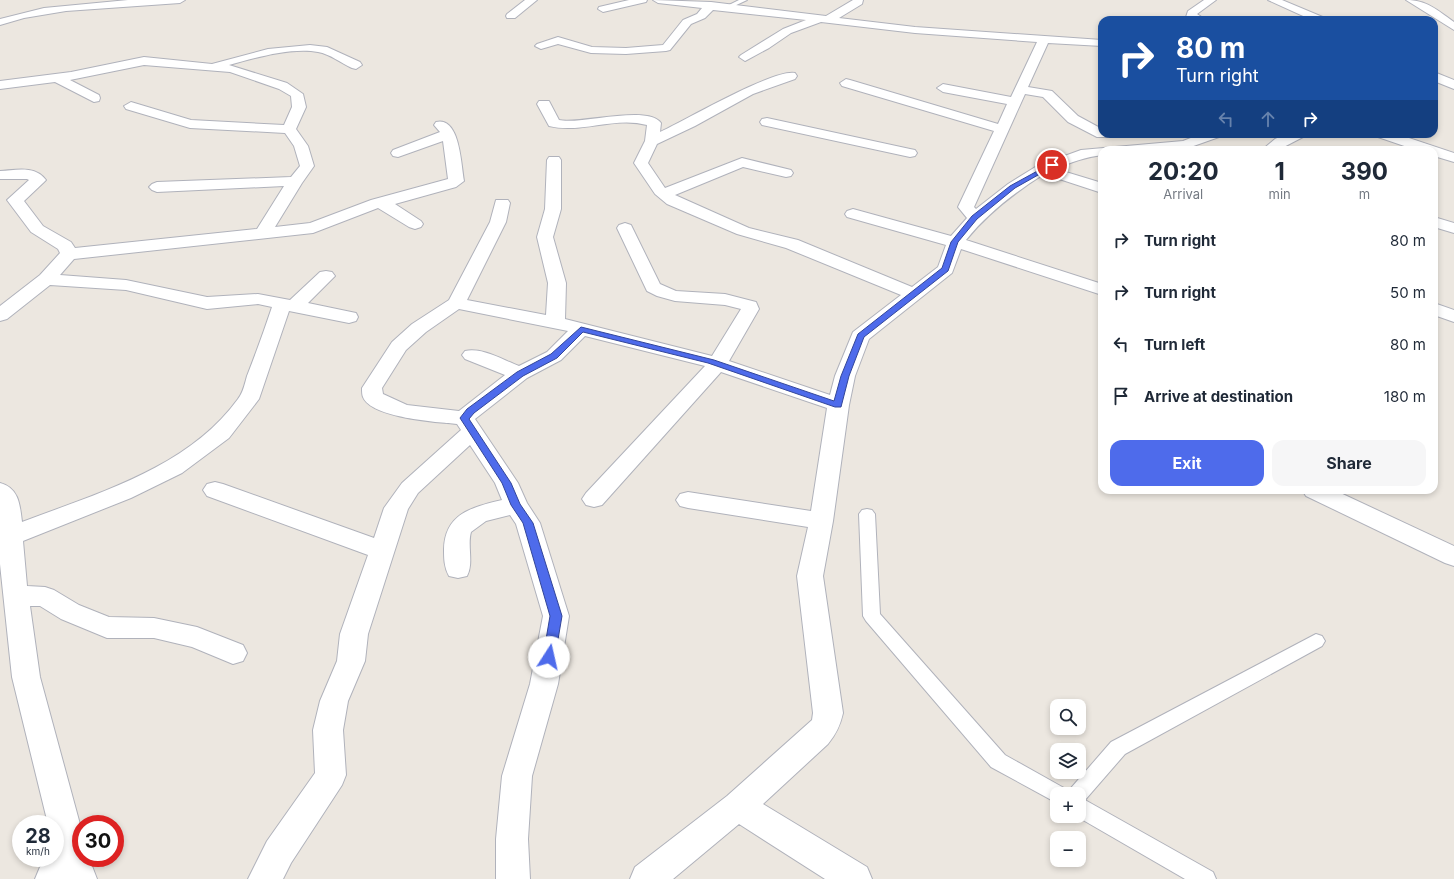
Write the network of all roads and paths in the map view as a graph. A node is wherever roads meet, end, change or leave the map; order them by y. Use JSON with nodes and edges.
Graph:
{"nodes":[{"id":1,"x":180,"y":0,"type":"edge"},
{"id":2,"x":532,"y":0,"type":"edge"},
{"id":3,"x":642,"y":0,"type":"edge"},
{"id":4,"x":658,"y":0,"type":"edge"},
{"id":5,"x":744,"y":0,"type":"edge"},
{"id":6,"x":858,"y":0,"type":"edge"},
{"id":7,"x":1211,"y":0,"type":"edge"},
{"id":8,"x":1273,"y":0,"type":"edge"},
{"id":9,"x":1411,"y":0,"type":"edge"},
{"id":10,"x":73,"y":4,"type":"edge"},
{"id":11,"x":711,"y":5,"type":"junction"},
{"id":12,"x":728,"y":7,"type":"junction"},
{"id":13,"x":603,"y":9,"type":"dead end"},
{"id":14,"x":510,"y":16,"type":"dead end"},
{"id":15,"x":1191,"y":16,"type":"edge"},
{"id":16,"x":1311,"y":16,"type":"edge"},
{"id":17,"x":824,"y":19,"type":"junction"},
{"id":18,"x":0,"y":22,"type":"edge"},
{"id":19,"x":1454,"y":27,"type":"edge"},
{"id":20,"x":1441,"y":32,"type":"dead end"},
{"id":21,"x":1454,"y":32,"type":"edge"},
{"id":22,"x":1044,"y":39,"type":"junction"},
{"id":23,"x":1098,"y":43,"type":"edge"},
{"id":24,"x":541,"y":46,"type":"dead end"},
{"id":25,"x":124,"y":53,"type":"dead end"},
{"id":26,"x":745,"y":57,"type":"dead end"},
{"id":27,"x":144,"y":61,"type":"junction"},
{"id":28,"x":356,"y":65,"type":"dead end"},
{"id":29,"x":214,"y":66,"type":"junction"},
{"id":30,"x":791,"y":76,"type":"dead end"},
{"id":31,"x":57,"y":78,"type":"junction"},
{"id":32,"x":1438,"y":78,"type":"edge"},
{"id":33,"x":846,"y":83,"type":"dead end"},
{"id":34,"x":0,"y":85,"type":"edge"},
{"id":35,"x":1454,"y":85,"type":"edge"},
{"id":36,"x":943,"y":88,"type":"dead end"},
{"id":37,"x":1018,"y":96,"type":"junction"},
{"id":38,"x":94,"y":98,"type":"dead end"},
{"id":39,"x":544,"y":104,"type":"dead end"},
{"id":40,"x":131,"y":106,"type":"dead end"},
{"id":41,"x":1095,"y":117,"type":"dead end"},
{"id":42,"x":1073,"y":119,"type":"junction"},
{"id":43,"x":766,"y":122,"type":"dead end"},
{"id":44,"x":289,"y":129,"type":"junction"},
{"id":45,"x":1001,"y":129,"type":"junction"},
{"id":46,"x":1098,"y":132,"type":"edge"},
{"id":47,"x":1112,"y":138,"type":"edge"},
{"id":48,"x":1203,"y":138,"type":"edge"},
{"id":49,"x":1289,"y":138,"type":"edge"},
{"id":50,"x":1395,"y":138,"type":"edge"},
{"id":51,"x":652,"y":141,"type":"junction"},
{"id":52,"x":1131,"y":146,"type":"edge"},
{"id":53,"x":1169,"y":146,"type":"edge"},
{"id":54,"x":1274,"y":146,"type":"edge"},
{"id":55,"x":1418,"y":146,"type":"edge"},
{"id":56,"x":1098,"y":152,"type":"edge"},
{"id":57,"x":1438,"y":152,"type":"edge"},
{"id":58,"x":398,"y":153,"type":"dead end"},
{"id":59,"x":910,"y":153,"type":"dead end"},
{"id":60,"x":1454,"y":158,"type":"edge"},
{"id":61,"x":554,"y":160,"type":"dead end"},
{"id":62,"x":1042,"y":169,"type":"junction"},
{"id":63,"x":786,"y":173,"type":"dead end"},
{"id":64,"x":0,"y":175,"type":"edge"},
{"id":65,"x":295,"y":181,"type":"junction"},
{"id":66,"x":157,"y":187,"type":"dead end"},
{"id":67,"x":1098,"y":187,"type":"edge"},
{"id":68,"x":663,"y":194,"type":"junction"},
{"id":69,"x":381,"y":203,"type":"junction"},
{"id":70,"x":502,"y":203,"type":"dead end"},
{"id":71,"x":853,"y":214,"type":"dead end"},
{"id":72,"x":975,"y":218,"type":"junction"},
{"id":73,"x":1438,"y":223,"type":"edge"},
{"id":74,"x":415,"y":224,"type":"dead end"},
{"id":75,"x":625,"y":228,"type":"dead end"},
{"id":76,"x":1454,"y":228,"type":"edge"},
{"id":77,"x":263,"y":233,"type":"junction"},
{"id":78,"x":955,"y":242,"type":"junction"},
{"id":79,"x":69,"y":254,"type":"junction"},
{"id":80,"x":326,"y":276,"type":"dead end"},
{"id":81,"x":46,"y":279,"type":"junction"},
{"id":82,"x":1098,"y":289,"type":"edge"},
{"id":83,"x":914,"y":294,"type":"junction"},
{"id":84,"x":456,"y":303,"type":"junction"},
{"id":85,"x":288,"y":305,"type":"junction"},
{"id":86,"x":1438,"y":310,"type":"edge"},
{"id":87,"x":0,"y":315,"type":"edge"},
{"id":88,"x":1454,"y":316,"type":"edge"},
{"id":89,"x":349,"y":317,"type":"dead end"},
{"id":90,"x":555,"y":322,"type":"junction"},
{"id":91,"x":581,"y":329,"type":"junction"},
{"id":92,"x":472,"y":355,"type":"dead end"},
{"id":93,"x":717,"y":365,"type":"junction"},
{"id":94,"x":520,"y":374,"type":"junction"},
{"id":95,"x":838,"y":405,"type":"junction"},
{"id":96,"x":468,"y":424,"type":"junction"},
{"id":97,"x":215,"y":490,"type":"dead end"},
{"id":98,"x":1322,"y":494,"type":"edge"},
{"id":99,"x":3,"y":499,"type":"edge"},
{"id":100,"x":594,"y":500,"type":"dead end"},
{"id":101,"x":688,"y":500,"type":"dead end"},
{"id":102,"x":516,"y":505,"type":"junction"},
{"id":103,"x":867,"y":514,"type":"dead end"},
{"id":104,"x":821,"y":521,"type":"junction"},
{"id":105,"x":11,"y":536,"type":"junction"},
{"id":106,"x":383,"y":551,"type":"junction"},
{"id":107,"x":1454,"y":557,"type":"edge"},
{"id":108,"x":458,"y":569,"type":"dead end"},
{"id":109,"x":15,"y":595,"type":"junction"},
{"id":110,"x":1316,"y":641,"type":"dead end"},
{"id":111,"x":234,"y":653,"type":"dead end"},
{"id":112,"x":1084,"y":787,"type":"edge"},
{"id":113,"x":1050,"y":790,"type":"edge"},
{"id":114,"x":738,"y":806,"type":"junction"},
{"id":115,"x":1086,"y":811,"type":"edge"},
{"id":116,"x":68,"y":873,"type":"edge"},
{"id":117,"x":265,"y":879,"type":"edge"},
{"id":118,"x":513,"y":879,"type":"edge"},
{"id":119,"x":647,"y":879,"type":"edge"},
{"id":120,"x":855,"y":879,"type":"edge"},
{"id":121,"x":1205,"y":879,"type":"edge"}],
"edges":[{"from":1,"to":10,"type":"street"},
{"from":2,"to":14,"type":"street"},
{"from":3,"to":13,"type":"street"},
{"from":4,"to":11,"type":"street"},
{"from":5,"to":12,"type":"lane"},
{"from":6,"to":17,"type":"street"},
{"from":7,"to":15,"type":"street"},
{"from":8,"to":16,"type":"street"},
{"from":9,"to":19,"type":"street"},
{"from":10,"to":18,"type":"street"},
{"from":11,"to":12,"type":"street"},
{"from":11,"to":24,"type":"street"},
{"from":12,"to":17,"type":"street"},
{"from":17,"to":22,"type":"street"},
{"from":17,"to":26,"type":"street"},
{"from":20,"to":21,"type":"street"},
{"from":22,"to":23,"type":"street"},
{"from":22,"to":37,"type":"street"},
{"from":25,"to":27,"type":"street"},
{"from":27,"to":29,"type":"street"},
{"from":27,"to":31,"type":"street"},
{"from":28,"to":29,"type":"street"},
{"from":29,"to":44,"type":"street"},
{"from":30,"to":51,"type":"street"},
{"from":31,"to":34,"type":"street"},
{"from":31,"to":38,"type":"street"},
{"from":32,"to":35,"type":"street"},
{"from":33,"to":45,"type":"street"},
{"from":36,"to":37,"type":"street"},
{"from":37,"to":42,"type":"street"},
{"from":37,"to":45,"type":"street"},
{"from":39,"to":51,"type":"street"},
{"from":40,"to":44,"type":"street"},
{"from":41,"to":42,"type":"street"},
{"from":42,"to":46,"type":"street"},
{"from":43,"to":59,"type":"street"},
{"from":44,"to":65,"type":"street"},
{"from":45,"to":72,"type":"street"},
{"from":47,"to":52,"type":"street"},
{"from":48,"to":53,"type":"street"},
{"from":49,"to":54,"type":"street"},
{"from":50,"to":55,"type":"street"},
{"from":51,"to":68,"type":"street"},
{"from":56,"to":62,"type":"street"},
{"from":57,"to":60,"type":"street"},
{"from":58,"to":69,"type":"street"},
{"from":61,"to":90,"type":"street"},
{"from":62,"to":67,"type":"street"},
{"from":62,"to":72,"type":"street"},
{"from":63,"to":68,"type":"street"},
{"from":64,"to":79,"type":"street"},
{"from":65,"to":66,"type":"street"},
{"from":65,"to":77,"type":"street"},
{"from":68,"to":83,"type":"street"},
{"from":69,"to":74,"type":"street"},
{"from":69,"to":77,"type":"street"},
{"from":70,"to":84,"type":"street"},
{"from":71,"to":78,"type":"street"},
{"from":72,"to":78,"type":"street"},
{"from":73,"to":76,"type":"street"},
{"from":75,"to":93,"type":"street"},
{"from":77,"to":79,"type":"street"},
{"from":78,"to":82,"type":"street"},
{"from":78,"to":83,"type":"street"},
{"from":79,"to":81,"type":"street"},
{"from":80,"to":85,"type":"street"},
{"from":81,"to":85,"type":"street"},
{"from":81,"to":87,"type":"street"},
{"from":83,"to":95,"type":"street"},
{"from":84,"to":90,"type":"street"},
{"from":84,"to":96,"type":"street"},
{"from":85,"to":89,"type":"street"},
{"from":85,"to":105,"type":"street"},
{"from":86,"to":88,"type":"street"},
{"from":90,"to":91,"type":"street"},
{"from":91,"to":93,"type":"street"},
{"from":91,"to":94,"type":"street"},
{"from":92,"to":94,"type":"street"},
{"from":93,"to":95,"type":"street"},
{"from":93,"to":100,"type":"street"},
{"from":94,"to":96,"type":"street"},
{"from":95,"to":104,"type":"street"},
{"from":96,"to":102,"type":"street"},
{"from":96,"to":106,"type":"street"},
{"from":97,"to":106,"type":"street"},
{"from":98,"to":107,"type":"street"},
{"from":99,"to":105,"type":"street"},
{"from":101,"to":104,"type":"street"},
{"from":102,"to":108,"type":"street"},
{"from":102,"to":118,"type":"street"},
{"from":103,"to":113,"type":"lane"},
{"from":104,"to":114,"type":"street"},
{"from":105,"to":109,"type":"street"},
{"from":106,"to":117,"type":"street"},
{"from":109,"to":111,"type":"street"},
{"from":109,"to":116,"type":"street"},
{"from":110,"to":112,"type":"lane"},
{"from":114,"to":119,"type":"street"},
{"from":114,"to":120,"type":"street"},
{"from":115,"to":121,"type":"lane"}]}
